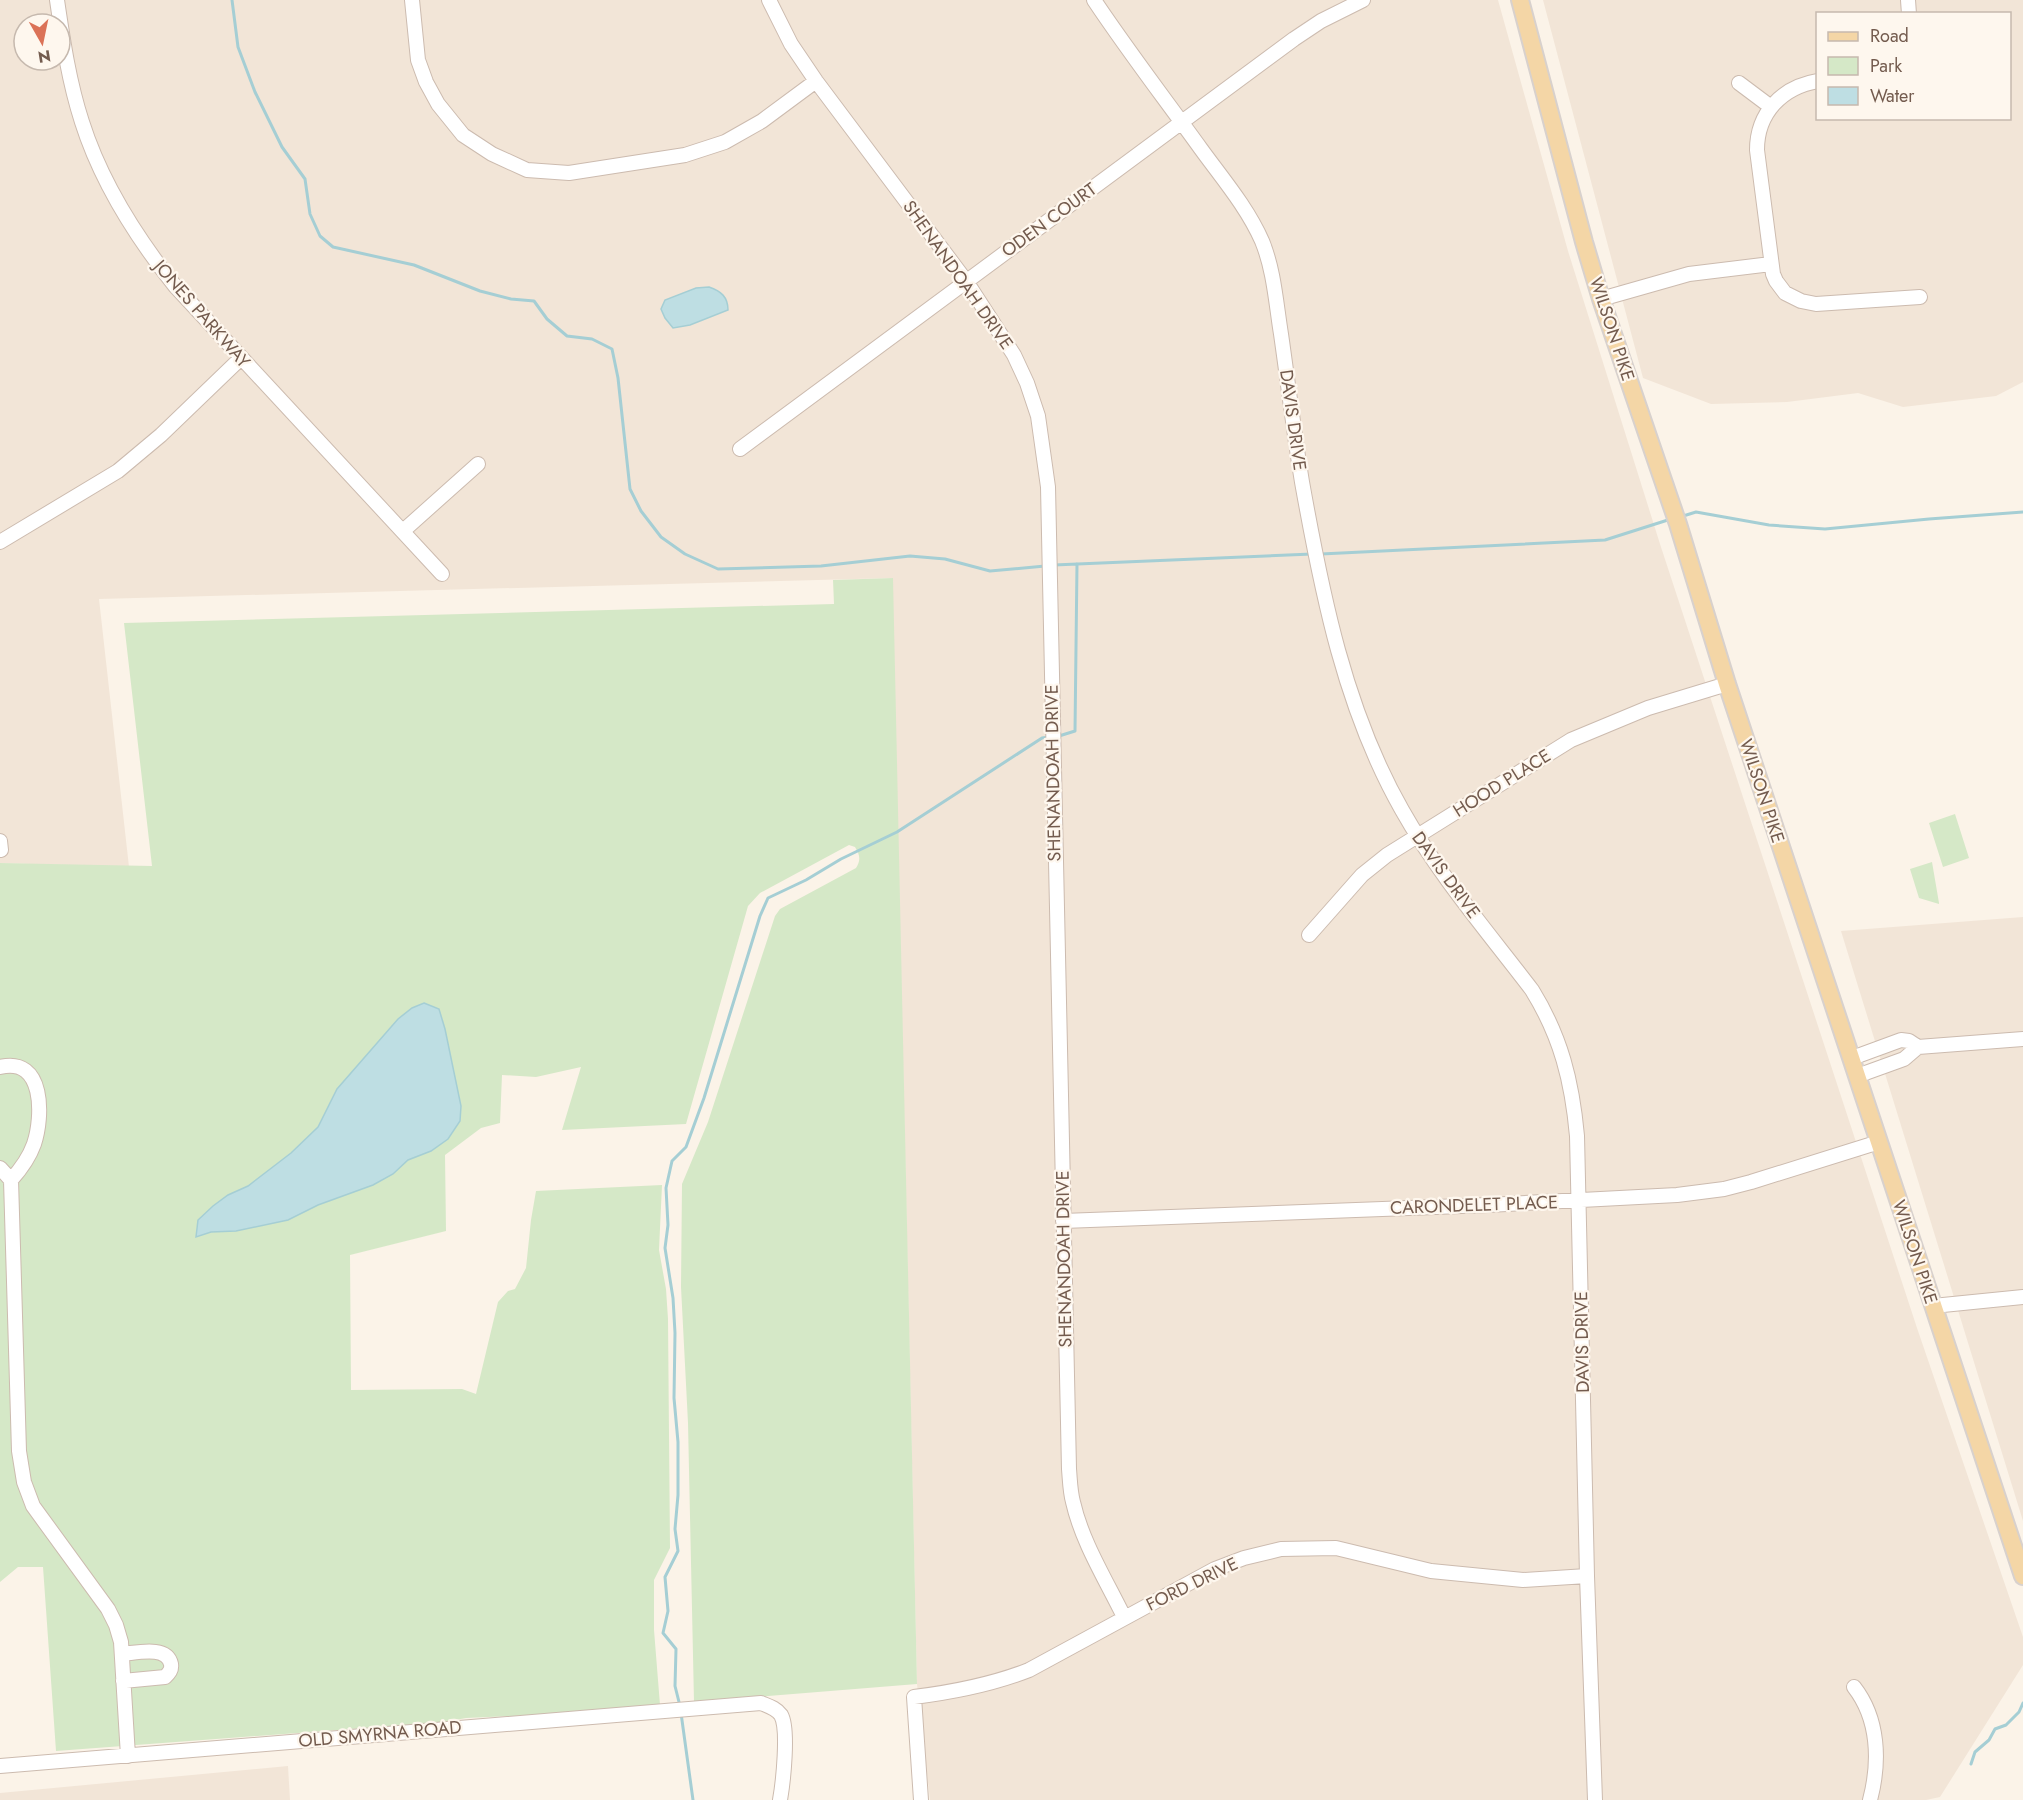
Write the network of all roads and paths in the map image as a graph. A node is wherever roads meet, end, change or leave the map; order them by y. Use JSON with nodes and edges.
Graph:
{"nodes":[{"id":1,"x":57,"y":0,"type":"edge"},
{"id":2,"x":412,"y":0,"type":"edge"},
{"id":3,"x":769,"y":0,"type":"edge"},
{"id":4,"x":1094,"y":0,"type":"edge"},
{"id":5,"x":1363,"y":0,"type":"edge"},
{"id":6,"x":1520,"y":0,"type":"edge"},
{"id":7,"x":816,"y":81,"type":"junction"},
{"id":8,"x":1816,"y":81,"type":"edge"},
{"id":9,"x":1739,"y":83,"type":"dead end"},
{"id":10,"x":1771,"y":107,"type":"junction"},
{"id":11,"x":1182,"y":123,"type":"junction"},
{"id":12,"x":1771,"y":264,"type":"junction"},
{"id":13,"x":966,"y":281,"type":"junction"},
{"id":14,"x":1920,"y":297,"type":"dead end"},
{"id":15,"x":1601,"y":298,"type":"junction"},
{"id":16,"x":241,"y":358,"type":"junction"},
{"id":17,"x":740,"y":449,"type":"dead end"},
{"id":18,"x":478,"y":464,"type":"dead end"},
{"id":19,"x":403,"y":531,"type":"junction"},
{"id":20,"x":0,"y":542,"type":"edge"},
{"id":21,"x":442,"y":574,"type":"dead end"},
{"id":22,"x":1727,"y":684,"type":"junction"},
{"id":23,"x":1417,"y":836,"type":"junction"},
{"id":24,"x":1309,"y":935,"type":"dead end"},
{"id":25,"x":2023,"y":1039,"type":"edge"},
{"id":26,"x":1918,"y":1047,"type":"junction"},
{"id":27,"x":1852,"y":1058,"type":"junction"},
{"id":28,"x":0,"y":1067,"type":"edge"},
{"id":29,"x":1857,"y":1076,"type":"junction"},
{"id":30,"x":1879,"y":1142,"type":"junction"},
{"id":31,"x":0,"y":1168,"type":"edge"},
{"id":32,"x":11,"y":1180,"type":"junction"},
{"id":33,"x":1578,"y":1201,"type":"junction"},
{"id":34,"x":1063,"y":1221,"type":"junction"},
{"id":35,"x":2023,"y":1297,"type":"edge"},
{"id":36,"x":1933,"y":1306,"type":"junction"},
{"id":37,"x":1587,"y":1576,"type":"junction"},
{"id":38,"x":2023,"y":1576,"type":"edge"},
{"id":39,"x":1124,"y":1617,"type":"junction"},
{"id":40,"x":122,"y":1654,"type":"junction"},
{"id":41,"x":123,"y":1681,"type":"junction"},
{"id":42,"x":1854,"y":1687,"type":"dead end"},
{"id":43,"x":128,"y":1756,"type":"junction"},
{"id":44,"x":0,"y":1766,"type":"edge"},
{"id":45,"x":780,"y":1800,"type":"edge"},
{"id":46,"x":921,"y":1800,"type":"edge"},
{"id":47,"x":1595,"y":1800,"type":"edge"},
{"id":48,"x":1870,"y":1800,"type":"edge"}],
"edges":[{"from":1,"to":16,"type":"street","name":"JONES PARKWAY"},
{"from":2,"to":7,"type":"street"},
{"from":3,"to":7,"type":"street","name":"SHENANDOAH DRIVE"},
{"from":4,"to":11,"type":"street","name":"DAVIS DRIVE"},
{"from":5,"to":11,"type":"street","name":"ODEN COURT"},
{"from":6,"to":15,"type":"main road","name":"WILSON PIKE"},
{"from":7,"to":13,"type":"street","name":"SHENANDOAH DRIVE"},
{"from":8,"to":10,"type":"street"},
{"from":9,"to":10,"type":"street"},
{"from":10,"to":12,"type":"street"},
{"from":11,"to":13,"type":"street","name":"ODEN COURT"},
{"from":11,"to":23,"type":"street","name":"DAVIS DRIVE"},
{"from":12,"to":14,"type":"street"},
{"from":12,"to":15,"type":"street"},
{"from":13,"to":17,"type":"street","name":"ODEN COURT"},
{"from":13,"to":34,"type":"street","name":"SHENANDOAH DRIVE"},
{"from":15,"to":22,"type":"main road","name":"WILSON PIKE"},
{"from":16,"to":19,"type":"street","name":"JONES PARKWAY"},
{"from":16,"to":20,"type":"street"},
{"from":18,"to":19,"type":"street"},
{"from":19,"to":21,"type":"street","name":"JONES PARKWAY"},
{"from":22,"to":23,"type":"street","name":"HOOD PLACE"},
{"from":22,"to":27,"type":"main road","name":"WILSON PIKE"},
{"from":23,"to":24,"type":"street","name":"HOOD PLACE"},
{"from":23,"to":33,"type":"street","name":"DAVIS DRIVE"},
{"from":25,"to":26,"type":"street"},
{"from":26,"to":27,"type":"street"},
{"from":26,"to":29,"type":"street"},
{"from":27,"to":29,"type":"main road","name":"WILSON PIKE"},
{"from":28,"to":32,"type":"street"},
{"from":29,"to":30,"type":"main road","name":"WILSON PIKE"},
{"from":30,"to":33,"type":"street","name":"CARONDELET PLACE"},
{"from":30,"to":36,"type":"main road","name":"WILSON PIKE"},
{"from":31,"to":32,"type":"street"},
{"from":32,"to":40,"type":"street"},
{"from":33,"to":34,"type":"street","name":"CARONDELET PLACE"},
{"from":33,"to":37,"type":"street","name":"DAVIS DRIVE"},
{"from":34,"to":39,"type":"street","name":"SHENANDOAH DRIVE"},
{"from":35,"to":36,"type":"street"},
{"from":36,"to":38,"type":"main road","name":"WILSON PIKE"},
{"from":37,"to":39,"type":"street","name":"FORD DRIVE"},
{"from":37,"to":47,"type":"street","name":"DAVIS DRIVE"},
{"from":39,"to":46,"type":"street","name":"FORD DRIVE"},
{"from":40,"to":41,"type":"street"},
{"from":40,"to":41,"type":"street"},
{"from":41,"to":43,"type":"street"},
{"from":42,"to":48,"type":"street"},
{"from":43,"to":44,"type":"street","name":"OLD SMYRNA ROAD"},
{"from":43,"to":45,"type":"street","name":"OLD SMYRNA ROAD"}]}
